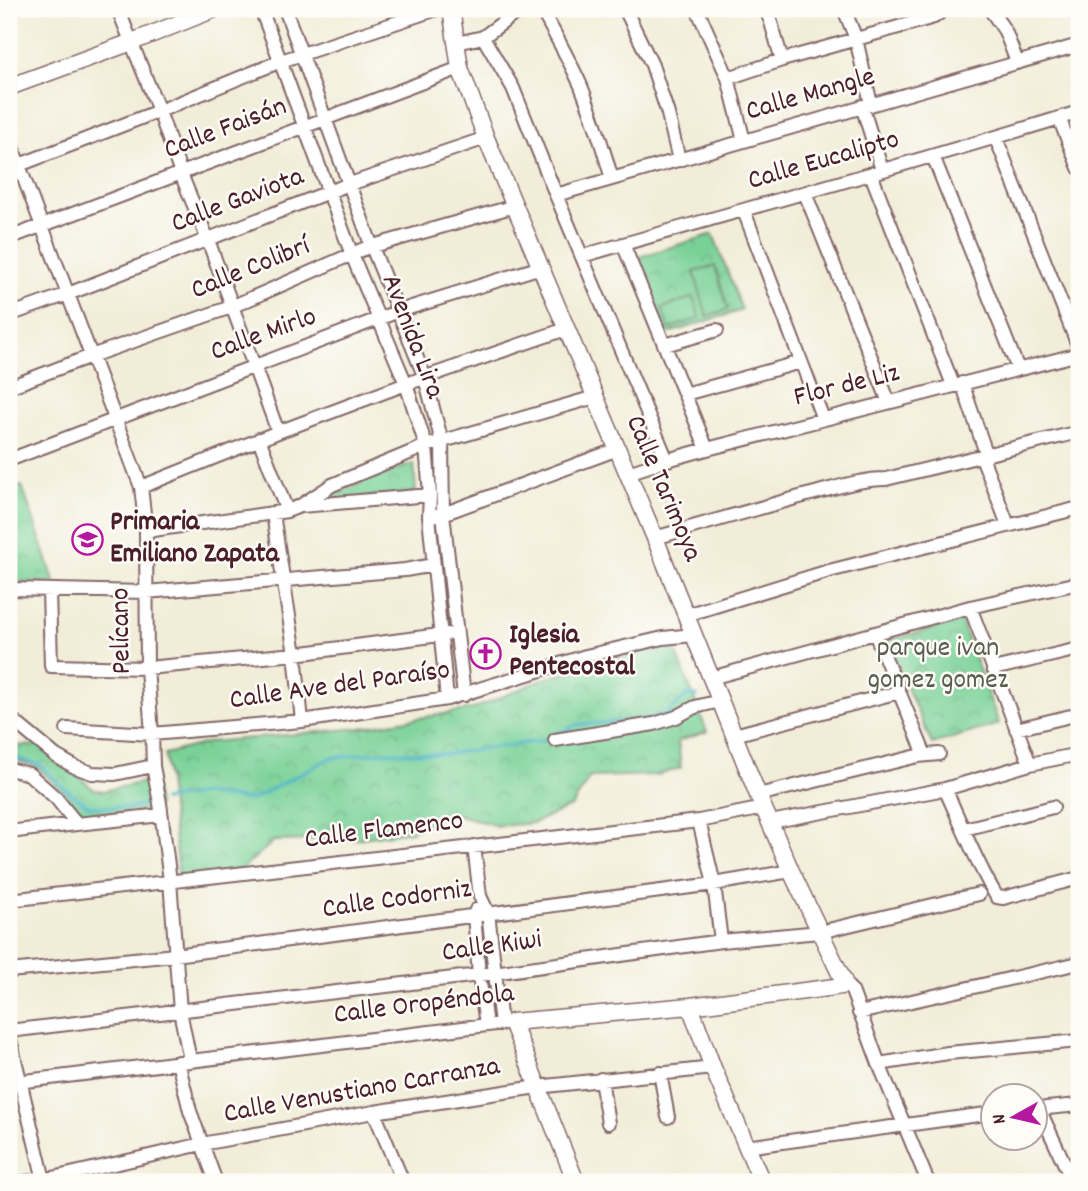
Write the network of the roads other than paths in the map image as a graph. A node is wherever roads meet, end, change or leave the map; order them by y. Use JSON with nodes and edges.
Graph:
{"nodes":[{"id":1,"x":118,"y":9,"type":"edge"},
{"id":2,"x":215,"y":9,"type":"edge"},
{"id":3,"x":261,"y":9,"type":"edge"},
{"id":4,"x":285,"y":9,"type":"edge"},
{"id":5,"x":437,"y":9,"type":"edge"},
{"id":6,"x":451,"y":9,"type":"edge"},
{"id":7,"x":521,"y":9,"type":"edge"},
{"id":8,"x":541,"y":9,"type":"edge"},
{"id":9,"x":625,"y":9,"type":"edge"},
{"id":10,"x":697,"y":9,"type":"edge"},
{"id":11,"x":765,"y":9,"type":"edge"},
{"id":12,"x":844,"y":9,"type":"edge"},
{"id":13,"x":945,"y":9,"type":"edge"},
{"id":14,"x":990,"y":9,"type":"edge"},
{"id":15,"x":483,"y":37,"type":"junction"},
{"id":16,"x":856,"y":39,"type":"junction"},
{"id":17,"x":132,"y":42,"type":"junction"},
{"id":18,"x":457,"y":43,"type":"junction"},
{"id":19,"x":1079,"y":44,"type":"edge"},
{"id":20,"x":302,"y":54,"type":"junction"},
{"id":21,"x":782,"y":60,"type":"junction"},
{"id":22,"x":281,"y":61,"type":"junction"},
{"id":23,"x":1017,"y":62,"type":"junction"},
{"id":24,"x":460,"y":68,"type":"junction"},
{"id":25,"x":727,"y":78,"type":"junction"},
{"id":26,"x":9,"y":87,"type":"edge"},
{"id":27,"x":867,"y":105,"type":"junction"},
{"id":28,"x":159,"y":111,"type":"junction"},
{"id":29,"x":1079,"y":112,"type":"edge"},
{"id":30,"x":325,"y":118,"type":"junction"},
{"id":31,"x":1059,"y":118,"type":"junction"},
{"id":32,"x":304,"y":126,"type":"junction"},
{"id":33,"x":486,"y":138,"type":"junction"},
{"id":34,"x":996,"y":138,"type":"junction"},
{"id":35,"x":9,"y":139,"type":"edge"},
{"id":36,"x":744,"y":141,"type":"junction"},
{"id":37,"x":933,"y":156,"type":"junction"},
{"id":38,"x":679,"y":159,"type":"junction"},
{"id":39,"x":14,"y":167,"type":"edge"},
{"id":40,"x":1079,"y":168,"type":"edge"},
{"id":41,"x":876,"y":172,"type":"junction"},
{"id":42,"x":181,"y":174,"type":"junction"},
{"id":43,"x":612,"y":179,"type":"junction"},
{"id":44,"x":349,"y":184,"type":"junction"},
{"id":45,"x":329,"y":193,"type":"junction"},
{"id":46,"x":805,"y":193,"type":"junction"},
{"id":47,"x":556,"y":195,"type":"junction"},
{"id":48,"x":515,"y":205,"type":"junction"},
{"id":49,"x":744,"y":211,"type":"junction"},
{"id":50,"x":40,"y":225,"type":"junction"},
{"id":51,"x":9,"y":238,"type":"edge"},
{"id":52,"x":208,"y":240,"type":"junction"},
{"id":53,"x":623,"y":244,"type":"junction"},
{"id":54,"x":372,"y":247,"type":"junction"},
{"id":55,"x":352,"y":255,"type":"junction"},
{"id":56,"x":582,"y":256,"type":"junction"},
{"id":57,"x":541,"y":267,"type":"junction"},
{"id":58,"x":68,"y":295,"type":"junction"},
{"id":59,"x":231,"y":307,"type":"junction"},
{"id":60,"x":398,"y":311,"type":"junction"},
{"id":61,"x":9,"y":315,"type":"edge"},
{"id":62,"x":379,"y":319,"type":"junction"},
{"id":63,"x":566,"y":329,"type":"junction"},
{"id":64,"x":717,"y":330,"type":"dead end"},
{"id":65,"x":665,"y":345,"type":"junction"},
{"id":66,"x":1079,"y":348,"type":"edge"},
{"id":67,"x":1079,"y":354,"type":"edge"},
{"id":68,"x":90,"y":356,"type":"junction"},
{"id":69,"x":801,"y":362,"type":"junction"},
{"id":70,"x":253,"y":366,"type":"junction"},
{"id":71,"x":1018,"y":369,"type":"junction"},
{"id":72,"x":425,"y":378,"type":"junction"},
{"id":73,"x":406,"y":384,"type":"junction"},
{"id":74,"x":957,"y":384,"type":"junction"},
{"id":75,"x":9,"y":387,"type":"edge"},
{"id":76,"x":685,"y":394,"type":"junction"},
{"id":77,"x":595,"y":397,"type":"junction"},
{"id":78,"x":889,"y":401,"type":"junction"},
{"id":79,"x":116,"y":419,"type":"junction"},
{"id":80,"x":823,"y":419,"type":"junction"},
{"id":81,"x":278,"y":432,"type":"junction"},
{"id":82,"x":1079,"y":432,"type":"edge"},
{"id":83,"x":259,"y":439,"type":"junction"},
{"id":84,"x":442,"y":442,"type":"junction"},
{"id":85,"x":426,"y":446,"type":"junction"},
{"id":86,"x":707,"y":449,"type":"junction"},
{"id":87,"x":618,"y":450,"type":"junction"},
{"id":88,"x":985,"y":456,"type":"junction"},
{"id":89,"x":9,"y":460,"type":"edge"},
{"id":90,"x":667,"y":460,"type":"junction"},
{"id":91,"x":628,"y":473,"type":"junction"},
{"id":92,"x":141,"y":487,"type":"junction"},
{"id":93,"x":430,"y":495,"type":"junction"},
{"id":94,"x":300,"y":506,"type":"junction"},
{"id":95,"x":1079,"y":508,"type":"edge"},
{"id":96,"x":280,"y":512,"type":"junction"},
{"id":97,"x":443,"y":514,"type":"junction"},
{"id":98,"x":429,"y":516,"type":"junction"},
{"id":99,"x":1009,"y":525,"type":"junction"},
{"id":100,"x":146,"y":531,"type":"junction"},
{"id":101,"x":655,"y":538,"type":"junction"},
{"id":102,"x":434,"y":565,"type":"junction"},
{"id":103,"x":284,"y":580,"type":"junction"},
{"id":104,"x":1079,"y":583,"type":"edge"},
{"id":105,"x":9,"y":589,"type":"edge"},
{"id":106,"x":49,"y":590,"type":"junction"},
{"id":107,"x":146,"y":592,"type":"junction"},
{"id":108,"x":970,"y":607,"type":"junction"},
{"id":109,"x":686,"y":615,"type":"junction"},
{"id":110,"x":458,"y":633,"type":"junction"},
{"id":111,"x":875,"y":633,"type":"junction"},
{"id":112,"x":441,"y":635,"type":"junction"},
{"id":113,"x":694,"y":635,"type":"junction"},
{"id":114,"x":1079,"y":649,"type":"edge"},
{"id":115,"x":295,"y":654,"type":"junction"},
{"id":116,"x":147,"y":668,"type":"junction"},
{"id":117,"x":993,"y":669,"type":"junction"},
{"id":118,"x":711,"y":678,"type":"junction"},
{"id":119,"x":898,"y":692,"type":"junction"},
{"id":120,"x":464,"y":695,"type":"junction"},
{"id":121,"x":447,"y":699,"type":"junction"},
{"id":122,"x":720,"y":701,"type":"junction"},
{"id":123,"x":1079,"y":714,"type":"edge"},
{"id":124,"x":9,"y":717,"type":"edge"},
{"id":125,"x":302,"y":722,"type":"junction"},
{"id":126,"x":67,"y":729,"type":"dead end"},
{"id":127,"x":1016,"y":729,"type":"junction"},
{"id":128,"x":152,"y":734,"type":"junction"},
{"id":129,"x":734,"y":735,"type":"junction"},
{"id":130,"x":555,"y":740,"type":"dead end"},
{"id":131,"x":1079,"y":754,"type":"edge"},
{"id":132,"x":1030,"y":764,"type":"junction"},
{"id":133,"x":152,"y":766,"type":"junction"},
{"id":134,"x":9,"y":769,"type":"edge"},
{"id":135,"x":944,"y":789,"type":"junction"},
{"id":136,"x":1053,"y":807,"type":"dead end"},
{"id":137,"x":764,"y":808,"type":"junction"},
{"id":138,"x":161,"y":809,"type":"junction"},
{"id":139,"x":699,"y":821,"type":"junction"},
{"id":140,"x":77,"y":824,"type":"junction"},
{"id":141,"x":964,"y":829,"type":"junction"},
{"id":142,"x":9,"y":832,"type":"edge"},
{"id":143,"x":474,"y":846,"type":"junction"},
{"id":144,"x":791,"y":871,"type":"junction"},
{"id":145,"x":1079,"y":878,"type":"edge"},
{"id":146,"x":170,"y":881,"type":"junction"},
{"id":147,"x":714,"y":884,"type":"junction"},
{"id":148,"x":979,"y":894,"type":"dead end"},
{"id":149,"x":480,"y":896,"type":"junction"},
{"id":150,"x":9,"y":900,"type":"edge"},
{"id":151,"x":488,"y":913,"type":"junction"},
{"id":152,"x":474,"y":915,"type":"junction"},
{"id":153,"x":820,"y":932,"type":"junction"},
{"id":154,"x":721,"y":941,"type":"junction"},
{"id":155,"x":175,"y":955,"type":"junction"},
{"id":156,"x":1079,"y":963,"type":"edge"},
{"id":157,"x":9,"y":971,"type":"edge"},
{"id":158,"x":495,"y":973,"type":"junction"},
{"id":159,"x":479,"y":975,"type":"junction"},
{"id":160,"x":844,"y":984,"type":"junction"},
{"id":161,"x":690,"y":1006,"type":"junction"},
{"id":162,"x":180,"y":1011,"type":"junction"},
{"id":163,"x":859,"y":1013,"type":"junction"},
{"id":164,"x":506,"y":1023,"type":"junction"},
{"id":165,"x":486,"y":1025,"type":"junction"},
{"id":166,"x":9,"y":1033,"type":"edge"},
{"id":167,"x":1079,"y":1041,"type":"edge"},
{"id":168,"x":184,"y":1061,"type":"junction"},
{"id":169,"x":879,"y":1064,"type":"junction"},
{"id":170,"x":713,"y":1068,"type":"junction"},
{"id":171,"x":660,"y":1073,"type":"junction"},
{"id":172,"x":600,"y":1079,"type":"junction"},
{"id":173,"x":14,"y":1082,"type":"edge"},
{"id":174,"x":537,"y":1087,"type":"junction"},
{"id":175,"x":1079,"y":1105,"type":"edge"},
{"id":176,"x":1050,"y":1108,"type":"edge"},
{"id":177,"x":374,"y":1112,"type":"junction"},
{"id":178,"x":979,"y":1115,"type":"edge"},
{"id":179,"x":667,"y":1117,"type":"dead end"},
{"id":180,"x":608,"y":1123,"type":"dead end"},
{"id":181,"x":905,"y":1126,"type":"junction"},
{"id":182,"x":1050,"y":1135,"type":"edge"},
{"id":183,"x":202,"y":1144,"type":"junction"},
{"id":184,"x":746,"y":1147,"type":"junction"},
{"id":185,"x":44,"y":1180,"type":"junction"},
{"id":186,"x":22,"y":1182,"type":"edge"},
{"id":187,"x":216,"y":1182,"type":"edge"},
{"id":188,"x":402,"y":1182,"type":"edge"},
{"id":189,"x":576,"y":1182,"type":"edge"},
{"id":190,"x":762,"y":1182,"type":"edge"},
{"id":191,"x":928,"y":1182,"type":"edge"},
{"id":192,"x":1073,"y":1182,"type":"edge"}],
"edges":[{"from":1,"to":17,"type":"street"},
{"from":2,"to":17,"type":"street"},
{"from":3,"to":22,"type":"street","name":"Avenida Lira"},
{"from":4,"to":20,"type":"street","name":"Avenida Lira"},
{"from":5,"to":20,"type":"street"},
{"from":6,"to":18,"type":"street","name":"Calle Tarimoya"},
{"from":7,"to":15,"type":"street"},
{"from":8,"to":43,"type":"street"},
{"from":9,"to":38,"type":"street"},
{"from":10,"to":25,"type":"street"},
{"from":11,"to":21,"type":"street"},
{"from":12,"to":16,"type":"street"},
{"from":13,"to":16,"type":"street"},
{"from":14,"to":23,"type":"street"},
{"from":15,"to":18,"type":"street"},
{"from":15,"to":47,"type":"street"},
{"from":16,"to":21,"type":"street"},
{"from":16,"to":27,"type":"street"},
{"from":17,"to":26,"type":"street"},
{"from":17,"to":28,"type":"street"},
{"from":18,"to":24,"type":"street","name":"Calle Tarimoya"},
{"from":19,"to":23,"type":"street","name":"Calle Mangle"},
{"from":20,"to":22,"type":"street"},
{"from":20,"to":30,"type":"street","name":"Avenida Lira"},
{"from":21,"to":25,"type":"street"},
{"from":22,"to":28,"type":"street"},
{"from":22,"to":32,"type":"street","name":"Avenida Lira"},
{"from":23,"to":27,"type":"street","name":"Calle Mangle"},
{"from":24,"to":30,"type":"street","name":"Calle Faisán"},
{"from":24,"to":33,"type":"street","name":"Calle Tarimoya"},
{"from":25,"to":36,"type":"street"},
{"from":27,"to":36,"type":"street","name":"Calle Mangle"},
{"from":27,"to":41,"type":"street"},
{"from":28,"to":39,"type":"street"},
{"from":28,"to":42,"type":"street"},
{"from":29,"to":31,"type":"street","name":"Calle Eucalipto"},
{"from":30,"to":32,"type":"street","name":"Calle Faisán"},
{"from":30,"to":44,"type":"street","name":"Avenida Lira"},
{"from":31,"to":34,"type":"street","name":"Calle Eucalipto"},
{"from":31,"to":40,"type":"street"},
{"from":32,"to":42,"type":"street","name":"Calle Faisán"},
{"from":32,"to":45,"type":"street","name":"Avenida Lira"},
{"from":33,"to":44,"type":"street","name":"Calle Gaviota"},
{"from":33,"to":48,"type":"street","name":"Calle Tarimoya"},
{"from":34,"to":37,"type":"street","name":"Calle Eucalipto"},
{"from":34,"to":66,"type":"street"},
{"from":35,"to":39,"type":"street","name":"Pelícano"},
{"from":36,"to":38,"type":"street","name":"Calle Mangle"},
{"from":37,"to":41,"type":"street","name":"Calle Eucalipto"},
{"from":37,"to":71,"type":"street"},
{"from":38,"to":43,"type":"street","name":"Calle Mangle"},
{"from":39,"to":50,"type":"street","name":"Pelícano"},
{"from":41,"to":46,"type":"street","name":"Calle Eucalipto"},
{"from":41,"to":74,"type":"street"},
{"from":42,"to":50,"type":"street","name":"Calle Faisán"},
{"from":42,"to":52,"type":"street"},
{"from":43,"to":47,"type":"street","name":"Calle Mangle"},
{"from":44,"to":45,"type":"street","name":"Calle Gaviota"},
{"from":44,"to":54,"type":"street","name":"Avenida Lira"},
{"from":45,"to":52,"type":"street","name":"Calle Gaviota"},
{"from":45,"to":55,"type":"street","name":"Avenida Lira"},
{"from":46,"to":49,"type":"street","name":"Calle Eucalipto"},
{"from":46,"to":78,"type":"street"},
{"from":47,"to":56,"type":"street"},
{"from":48,"to":54,"type":"street","name":"Calle Colibrí"},
{"from":48,"to":57,"type":"street","name":"Calle Tarimoya"},
{"from":49,"to":53,"type":"street","name":"Calle Eucalipto"},
{"from":49,"to":69,"type":"street"},
{"from":50,"to":51,"type":"street","name":"Calle Faisán"},
{"from":50,"to":58,"type":"street","name":"Pelícano"},
{"from":52,"to":58,"type":"street","name":"Calle Gaviota"},
{"from":52,"to":59,"type":"street"},
{"from":53,"to":56,"type":"street","name":"Calle Eucalipto"},
{"from":53,"to":65,"type":"street"},
{"from":54,"to":55,"type":"street","name":"Calle Colibrí"},
{"from":54,"to":60,"type":"street","name":"Avenida Lira"},
{"from":55,"to":59,"type":"street","name":"Calle Colibrí"},
{"from":55,"to":62,"type":"street","name":"Avenida Lira"},
{"from":56,"to":90,"type":"street"},
{"from":57,"to":60,"type":"street","name":"Calle Mirlo"},
{"from":57,"to":63,"type":"street","name":"Calle Tarimoya"},
{"from":58,"to":61,"type":"street","name":"Calle Gaviota"},
{"from":58,"to":68,"type":"street","name":"Pelícano"},
{"from":59,"to":68,"type":"street","name":"Calle Colibrí"},
{"from":59,"to":70,"type":"street"},
{"from":60,"to":62,"type":"street","name":"Calle Mirlo"},
{"from":60,"to":72,"type":"street","name":"Avenida Lira"},
{"from":62,"to":70,"type":"street","name":"Calle Mirlo"},
{"from":62,"to":73,"type":"street","name":"Avenida Lira"},
{"from":63,"to":72,"type":"street"},
{"from":63,"to":77,"type":"street","name":"Calle Tarimoya"},
{"from":64,"to":65,"type":"street"},
{"from":65,"to":76,"type":"street"},
{"from":67,"to":71,"type":"street","name":"Flor de Liz"},
{"from":68,"to":75,"type":"street","name":"Calle Colibrí"},
{"from":68,"to":79,"type":"street","name":"Pelícano"},
{"from":69,"to":76,"type":"street"},
{"from":69,"to":80,"type":"street"},
{"from":70,"to":79,"type":"street","name":"Calle Mirlo"},
{"from":70,"to":81,"type":"street"},
{"from":71,"to":74,"type":"street","name":"Flor de Liz"},
{"from":72,"to":73,"type":"street"},
{"from":72,"to":84,"type":"street","name":"Avenida Lira"},
{"from":73,"to":81,"type":"street"},
{"from":73,"to":85,"type":"street","name":"Avenida Lira"},
{"from":74,"to":78,"type":"street","name":"Flor de Liz"},
{"from":74,"to":88,"type":"street"},
{"from":76,"to":86,"type":"street"},
{"from":77,"to":84,"type":"street"},
{"from":77,"to":87,"type":"street","name":"Calle Tarimoya"},
{"from":78,"to":80,"type":"street","name":"Flor de Liz"},
{"from":79,"to":89,"type":"street","name":"Calle Mirlo"},
{"from":79,"to":92,"type":"street","name":"Pelícano"},
{"from":80,"to":86,"type":"street","name":"Flor de Liz"},
{"from":81,"to":83,"type":"street"},
{"from":82,"to":88,"type":"street"},
{"from":83,"to":92,"type":"street"},
{"from":83,"to":96,"type":"street"},
{"from":84,"to":85,"type":"street"},
{"from":84,"to":97,"type":"street","name":"Avenida Lira"},
{"from":85,"to":93,"type":"street","name":"Avenida Lira"},
{"from":85,"to":94,"type":"street"},
{"from":86,"to":90,"type":"street","name":"Flor de Liz"},
{"from":87,"to":91,"type":"street","name":"Calle Tarimoya"},
{"from":87,"to":97,"type":"street"},
{"from":88,"to":99,"type":"street"},
{"from":88,"to":101,"type":"street"},
{"from":90,"to":91,"type":"street","name":"Flor de Liz"},
{"from":91,"to":101,"type":"street","name":"Calle Tarimoya"},
{"from":92,"to":100,"type":"street","name":"Pelícano"},
{"from":93,"to":94,"type":"street"},
{"from":93,"to":98,"type":"street","name":"Avenida Lira"},
{"from":94,"to":96,"type":"street"},
{"from":95,"to":99,"type":"street"},
{"from":96,"to":100,"type":"street"},
{"from":96,"to":103,"type":"street"},
{"from":97,"to":98,"type":"street"},
{"from":97,"to":110,"type":"street","name":"Avenida Lira"},
{"from":98,"to":102,"type":"street","name":"Avenida Lira"},
{"from":99,"to":109,"type":"street"},
{"from":100,"to":107,"type":"street","name":"Pelícano"},
{"from":101,"to":109,"type":"street","name":"Calle Tarimoya"},
{"from":102,"to":103,"type":"street"},
{"from":102,"to":112,"type":"street","name":"Avenida Lira"},
{"from":103,"to":107,"type":"street"},
{"from":103,"to":115,"type":"street"},
{"from":104,"to":108,"type":"street"},
{"from":105,"to":106,"type":"street"},
{"from":106,"to":107,"type":"street"},
{"from":106,"to":116,"type":"street"},
{"from":107,"to":116,"type":"street","name":"Pelícano"},
{"from":108,"to":111,"type":"street"},
{"from":108,"to":117,"type":"street"},
{"from":109,"to":113,"type":"street","name":"Calle Tarimoya"},
{"from":110,"to":112,"type":"street"},
{"from":110,"to":120,"type":"street","name":"Avenida Lira"},
{"from":111,"to":118,"type":"street"},
{"from":111,"to":119,"type":"street"},
{"from":112,"to":115,"type":"street"},
{"from":112,"to":121,"type":"street","name":"Avenida Lira"},
{"from":113,"to":118,"type":"street","name":"Calle Tarimoya"},
{"from":113,"to":120,"type":"street","name":"Calle Ave del Paraíso"},
{"from":114,"to":117,"type":"street"},
{"from":115,"to":116,"type":"street"},
{"from":115,"to":125,"type":"street"},
{"from":116,"to":128,"type":"street","name":"Pelícano"},
{"from":117,"to":127,"type":"street"},
{"from":118,"to":122,"type":"street","name":"Calle Tarimoya"},
{"from":119,"to":129,"type":"street"},
{"from":119,"to":137,"type":"street"},
{"from":120,"to":121,"type":"street","name":"Calle Ave del Paraíso"},
{"from":121,"to":125,"type":"street","name":"Calle Ave del Paraíso"},
{"from":122,"to":129,"type":"street","name":"Calle Tarimoya"},
{"from":122,"to":130,"type":"street"},
{"from":123,"to":127,"type":"street"},
{"from":124,"to":133,"type":"street"},
{"from":125,"to":128,"type":"street","name":"Calle Ave del Paraíso"},
{"from":126,"to":128,"type":"street","name":"Calle Ave del Paraíso"},
{"from":127,"to":132,"type":"street"},
{"from":128,"to":133,"type":"street","name":"Pelícano"},
{"from":129,"to":137,"type":"street","name":"Calle Tarimoya"},
{"from":131,"to":132,"type":"street"},
{"from":132,"to":135,"type":"street"},
{"from":133,"to":138,"type":"street","name":"Pelícano"},
{"from":134,"to":140,"type":"street"},
{"from":135,"to":137,"type":"street"},
{"from":135,"to":141,"type":"street"},
{"from":136,"to":141,"type":"street"},
{"from":137,"to":139,"type":"street","name":"Calle Flamenco"},
{"from":137,"to":144,"type":"street","name":"Calle Tarimoya"},
{"from":138,"to":140,"type":"street"},
{"from":138,"to":146,"type":"street","name":"Pelícano"},
{"from":139,"to":143,"type":"street","name":"Calle Flamenco"},
{"from":139,"to":147,"type":"street"},
{"from":140,"to":142,"type":"street"},
{"from":141,"to":145,"type":"street"},
{"from":143,"to":146,"type":"street","name":"Calle Flamenco"},
{"from":143,"to":149,"type":"street"},
{"from":144,"to":147,"type":"street","name":"Calle Codorniz"},
{"from":144,"to":153,"type":"street","name":"Calle Tarimoya"},
{"from":146,"to":150,"type":"street","name":"Calle Flamenco"},
{"from":146,"to":155,"type":"street","name":"Pelícano"},
{"from":147,"to":151,"type":"street","name":"Calle Codorniz"},
{"from":147,"to":154,"type":"street"},
{"from":148,"to":153,"type":"street","name":"Calle Kiwi"},
{"from":149,"to":151,"type":"street"},
{"from":149,"to":152,"type":"street"},
{"from":151,"to":152,"type":"street","name":"Calle Codorniz"},
{"from":151,"to":158,"type":"street"},
{"from":152,"to":155,"type":"street","name":"Calle Codorniz"},
{"from":152,"to":159,"type":"street"},
{"from":153,"to":154,"type":"street","name":"Calle Kiwi"},
{"from":153,"to":160,"type":"street","name":"Calle Tarimoya"},
{"from":154,"to":158,"type":"street","name":"Calle Kiwi"},
{"from":155,"to":157,"type":"street","name":"Calle Codorniz"},
{"from":155,"to":162,"type":"street","name":"Pelícano"},
{"from":156,"to":163,"type":"street"},
{"from":158,"to":159,"type":"street","name":"Calle Kiwi"},
{"from":158,"to":164,"type":"street"},
{"from":159,"to":162,"type":"street","name":"Calle Kiwi"},
{"from":159,"to":165,"type":"street"},
{"from":160,"to":161,"type":"street","name":"Calle Oropéndola"},
{"from":160,"to":163,"type":"street"},
{"from":161,"to":164,"type":"street","name":"Calle Oropéndola"},
{"from":161,"to":170,"type":"street"},
{"from":162,"to":166,"type":"street","name":"Calle Kiwi"},
{"from":162,"to":168,"type":"street","name":"Pelícano"},
{"from":163,"to":169,"type":"street"},
{"from":164,"to":165,"type":"street","name":"Calle Oropéndola"},
{"from":164,"to":174,"type":"street"},
{"from":165,"to":168,"type":"street","name":"Calle Oropéndola"},
{"from":166,"to":173,"type":"street"},
{"from":167,"to":169,"type":"street"},
{"from":168,"to":173,"type":"street","name":"Calle Oropéndola"},
{"from":168,"to":183,"type":"street","name":"Pelícano"},
{"from":169,"to":181,"type":"street"},
{"from":170,"to":171,"type":"street","name":"Calle Venustiano Carranza"},
{"from":170,"to":184,"type":"street"},
{"from":171,"to":172,"type":"street","name":"Calle Venustiano Carranza"},
{"from":171,"to":179,"type":"street"},
{"from":172,"to":174,"type":"street","name":"Calle Venustiano Carranza"},
{"from":172,"to":180,"type":"street"},
{"from":173,"to":185,"type":"street"},
{"from":174,"to":177,"type":"street","name":"Calle Venustiano Carranza"},
{"from":174,"to":189,"type":"street"},
{"from":175,"to":176,"type":"street"},
{"from":177,"to":183,"type":"street","name":"Calle Venustiano Carranza"},
{"from":177,"to":188,"type":"street"},
{"from":178,"to":181,"type":"street"},
{"from":181,"to":184,"type":"street"},
{"from":181,"to":191,"type":"street"},
{"from":182,"to":192,"type":"street"},
{"from":183,"to":185,"type":"street","name":"Calle Venustiano Carranza"},
{"from":183,"to":187,"type":"street","name":"Pelícano"},
{"from":184,"to":190,"type":"street"},
{"from":185,"to":186,"type":"street","name":"Calle Venustiano Carranza"}]}
